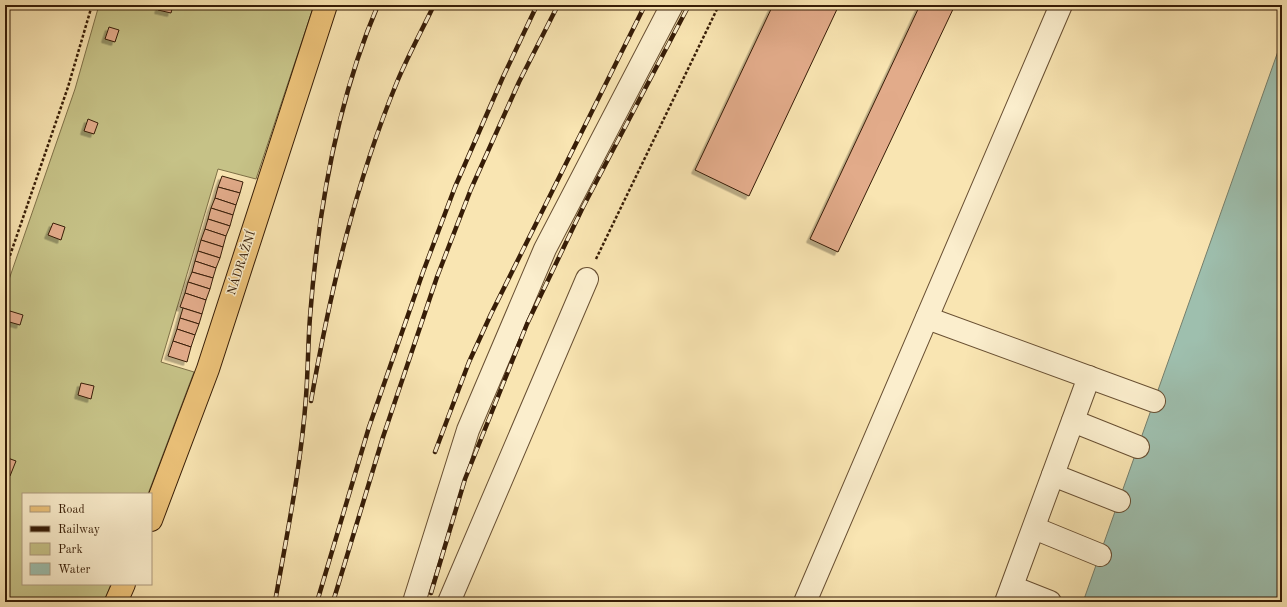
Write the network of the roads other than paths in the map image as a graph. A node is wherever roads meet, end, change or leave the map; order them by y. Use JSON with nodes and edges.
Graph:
{"nodes":[{"id":1,"x":326,"y":5,"type":"edge"},
{"id":2,"x":672,"y":5,"type":"edge"},
{"id":3,"x":1061,"y":5,"type":"edge"},
{"id":4,"x":587,"y":279,"type":"road end"},
{"id":5,"x":927,"y":318,"type":"junction"},
{"id":6,"x":1089,"y":377,"type":"junction"},
{"id":7,"x":1154,"y":401,"type":"dead end"},
{"id":8,"x":1073,"y":421,"type":"junction"},
{"id":9,"x":1138,"y":447,"type":"dead end"},
{"id":10,"x":1053,"y":475,"type":"junction"},
{"id":11,"x":1119,"y":501,"type":"dead end"},
{"id":12,"x":152,"y":517,"type":"edge"},
{"id":13,"x":1034,"y":528,"type":"junction"},
{"id":14,"x":1100,"y":555,"type":"dead end"},
{"id":15,"x":124,"y":585,"type":"edge"},
{"id":16,"x":1009,"y":594,"type":"edge"},
{"id":17,"x":116,"y":602,"type":"edge"},
{"id":18,"x":414,"y":602,"type":"edge"},
{"id":19,"x":449,"y":602,"type":"edge"},
{"id":20,"x":805,"y":602,"type":"edge"},
{"id":21,"x":1050,"y":602,"type":"edge"}],
"edges":[{"from":1,"to":12,"type":"main road","name":"NÁDRAŽNÍ"},
{"from":2,"to":18,"type":"lane"},
{"from":3,"to":5,"type":"lane"},
{"from":4,"to":19,"type":"lane"},
{"from":5,"to":6,"type":"lane"},
{"from":5,"to":20,"type":"lane"},
{"from":6,"to":7,"type":"lane"},
{"from":6,"to":8,"type":"lane"},
{"from":8,"to":9,"type":"lane"},
{"from":8,"to":10,"type":"lane"},
{"from":10,"to":11,"type":"lane"},
{"from":10,"to":13,"type":"lane"},
{"from":13,"to":14,"type":"lane"},
{"from":13,"to":16,"type":"lane"},
{"from":15,"to":17,"type":"main road"},
{"from":16,"to":21,"type":"lane"}]}
